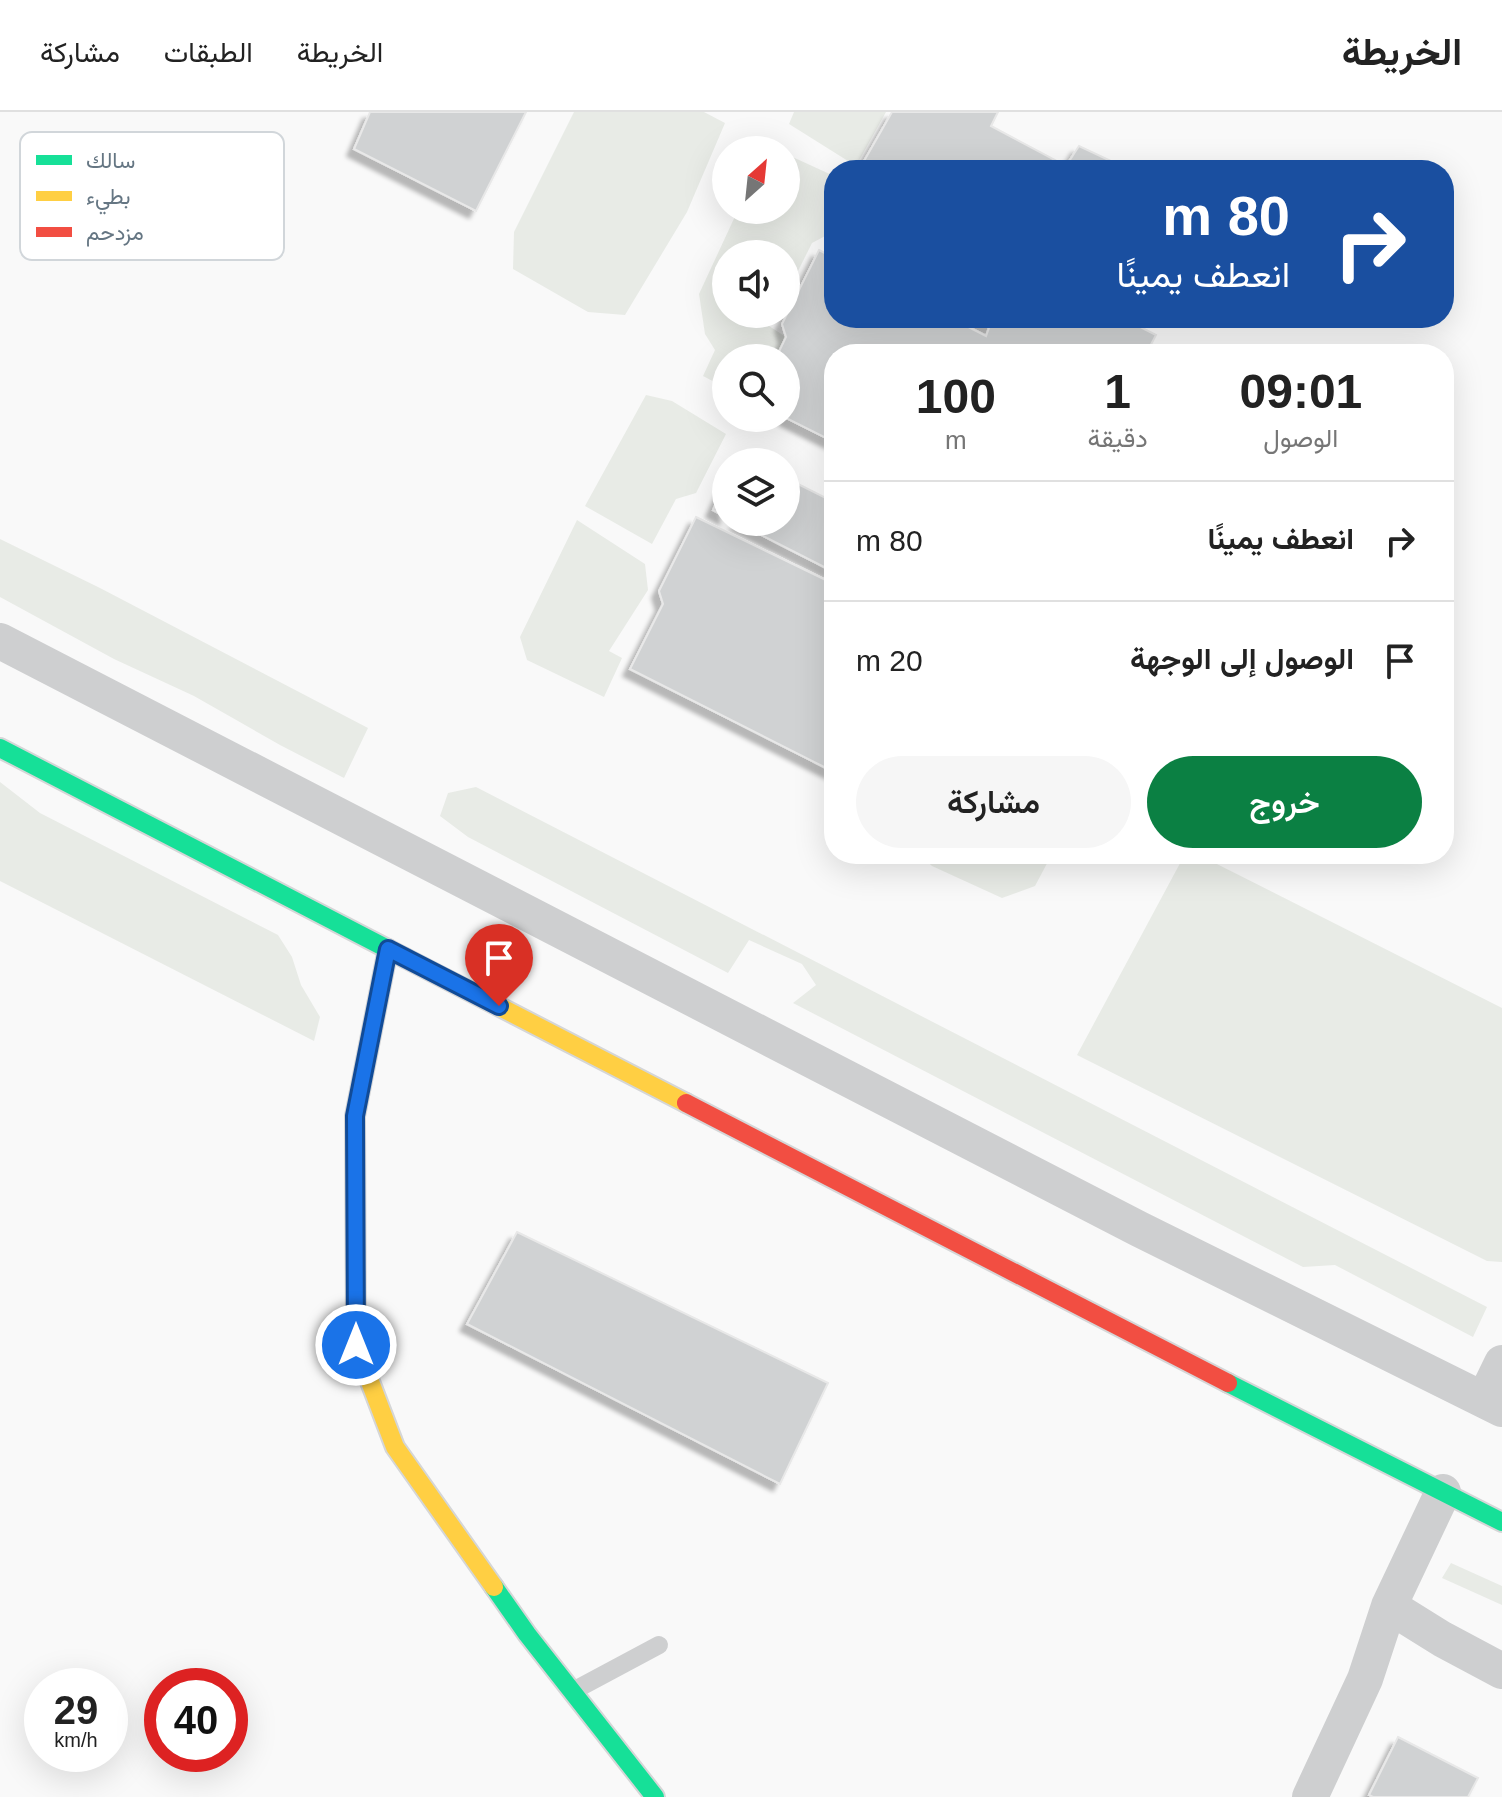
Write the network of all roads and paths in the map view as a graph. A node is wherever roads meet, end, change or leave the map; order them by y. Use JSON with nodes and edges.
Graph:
{"nodes":[{"id":1,"x":0,"y":641,"type":"edge"},
{"id":2,"x":0,"y":748,"type":"edge"},
{"id":3,"x":388,"y":949,"type":"junction"},
{"id":4,"x":1502,"y":1363,"type":"edge"},
{"id":5,"x":1493,"y":1404,"type":"edge"},
{"id":6,"x":1443,"y":1492,"type":"junction"},
{"id":7,"x":1502,"y":1522,"type":"edge"},
{"id":8,"x":1389,"y":1606,"type":"junction"},
{"id":9,"x":659,"y":1645,"type":"dead end"},
{"id":10,"x":1502,"y":1671,"type":"edge"},
{"id":11,"x":573,"y":1691,"type":"junction"},
{"id":12,"x":655,"y":1797,"type":"edge"},
{"id":13,"x":1310,"y":1797,"type":"edge"}],
"edges":[{"from":1,"to":5,"type":"street"},
{"from":2,"to":3,"type":"street"},
{"from":3,"to":6,"type":"street"},
{"from":3,"to":11,"type":"street"},
{"from":4,"to":5,"type":"street"},
{"from":6,"to":7,"type":"street"},
{"from":6,"to":8,"type":"street"},
{"from":8,"to":10,"type":"street"},
{"from":8,"to":13,"type":"street"},
{"from":9,"to":11,"type":"lane"},
{"from":11,"to":12,"type":"street"}]}
